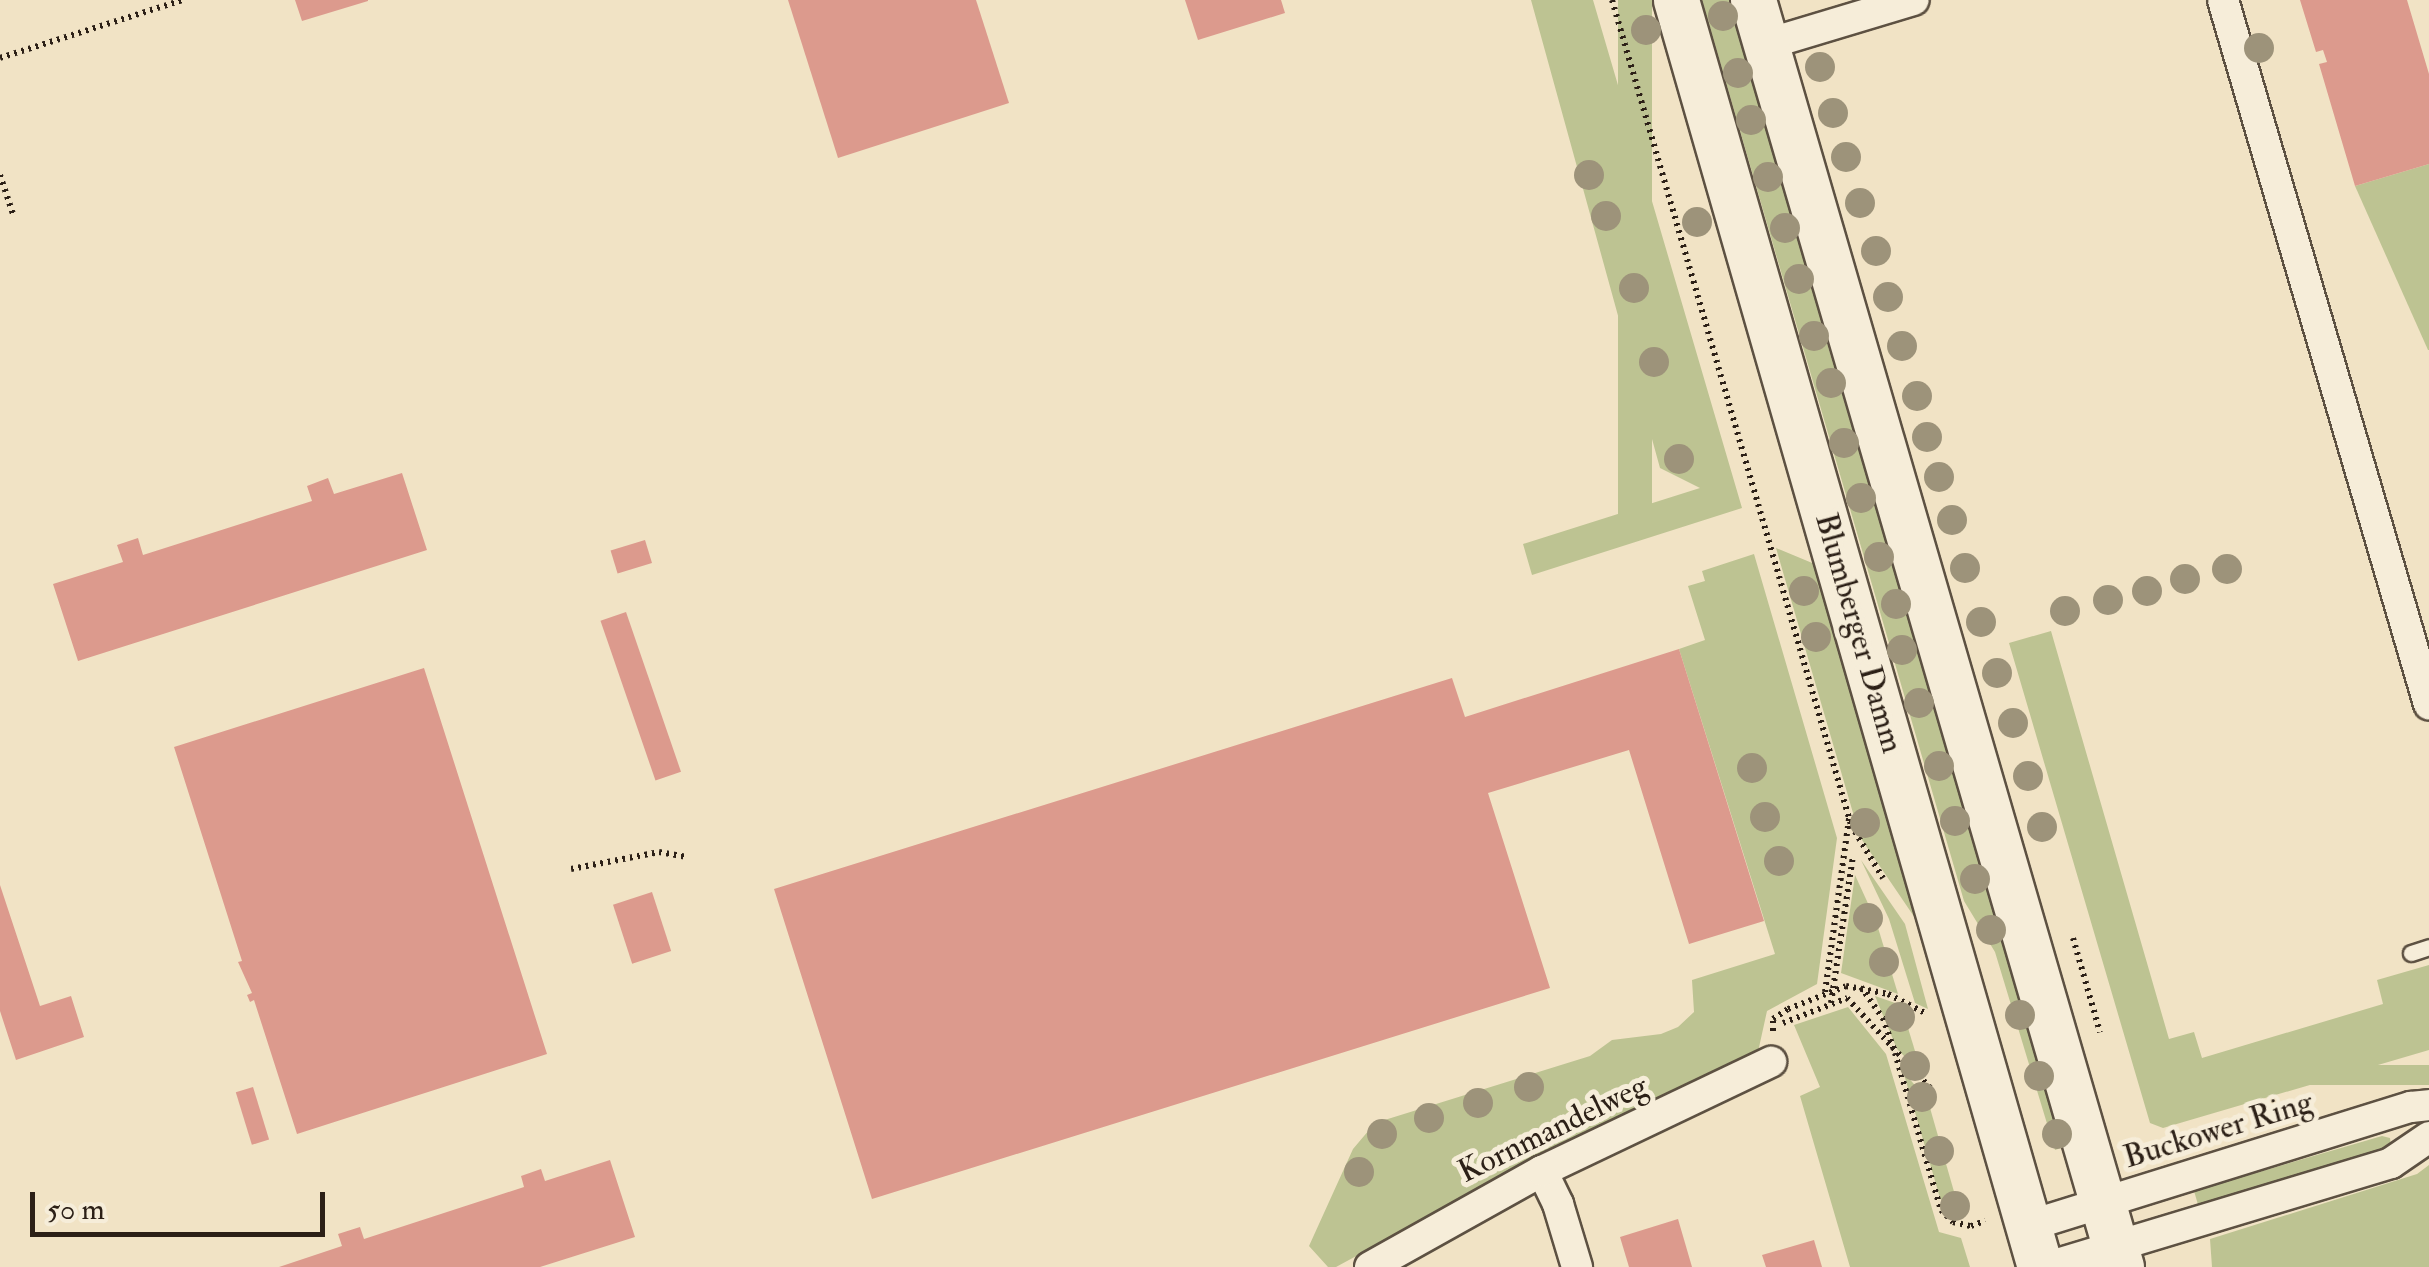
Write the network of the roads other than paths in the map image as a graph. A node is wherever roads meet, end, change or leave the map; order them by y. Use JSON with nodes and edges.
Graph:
{"nodes":[{"id":1,"x":1676,"y":0,"type":"edge"},
{"id":2,"x":1753,"y":0,"type":"edge"},
{"id":3,"x":1914,"y":0,"type":"edge"},
{"id":4,"x":2223,"y":0,"type":"edge"},
{"id":5,"x":1767,"y":44,"type":"junction"},
{"id":6,"x":2429,"y":704,"type":"edge"},
{"id":7,"x":2429,"y":948,"type":"edge"},
{"id":8,"x":2411,"y":953,"type":"dead end"},
{"id":9,"x":1771,"y":1062,"type":"road end"},
{"id":10,"x":2429,"y":1105,"type":"edge"},
{"id":11,"x":2429,"y":1138,"type":"edge"},
{"id":12,"x":1542,"y":1171,"type":"junction"},
{"id":13,"x":2103,"y":1202,"type":"junction"},
{"id":14,"x":2028,"y":1244,"type":"edge"},
{"id":15,"x":2118,"y":1257,"type":"edge"},
{"id":16,"x":1370,"y":1267,"type":"edge"},
{"id":17,"x":1577,"y":1267,"type":"edge"}],
"edges":[{"from":1,"to":14,"type":"main road","name":"Blumberger Damm"},
{"from":2,"to":5,"type":"main road"},
{"from":3,"to":5,"type":"street"},
{"from":4,"to":6,"type":"street"},
{"from":5,"to":13,"type":"main road"},
{"from":7,"to":8,"type":"lane"},
{"from":9,"to":12,"type":"street","name":"Kornmandelweg"},
{"from":10,"to":13,"type":"street","name":"Buckower Ring"},
{"from":11,"to":15,"type":"street"},
{"from":12,"to":16,"type":"street","name":"Kornmandelweg"},
{"from":12,"to":17,"type":"street"},
{"from":13,"to":14,"type":"street","name":"Buckower Ring"},
{"from":13,"to":15,"type":"main road"},
{"from":14,"to":15,"type":"street"}]}
